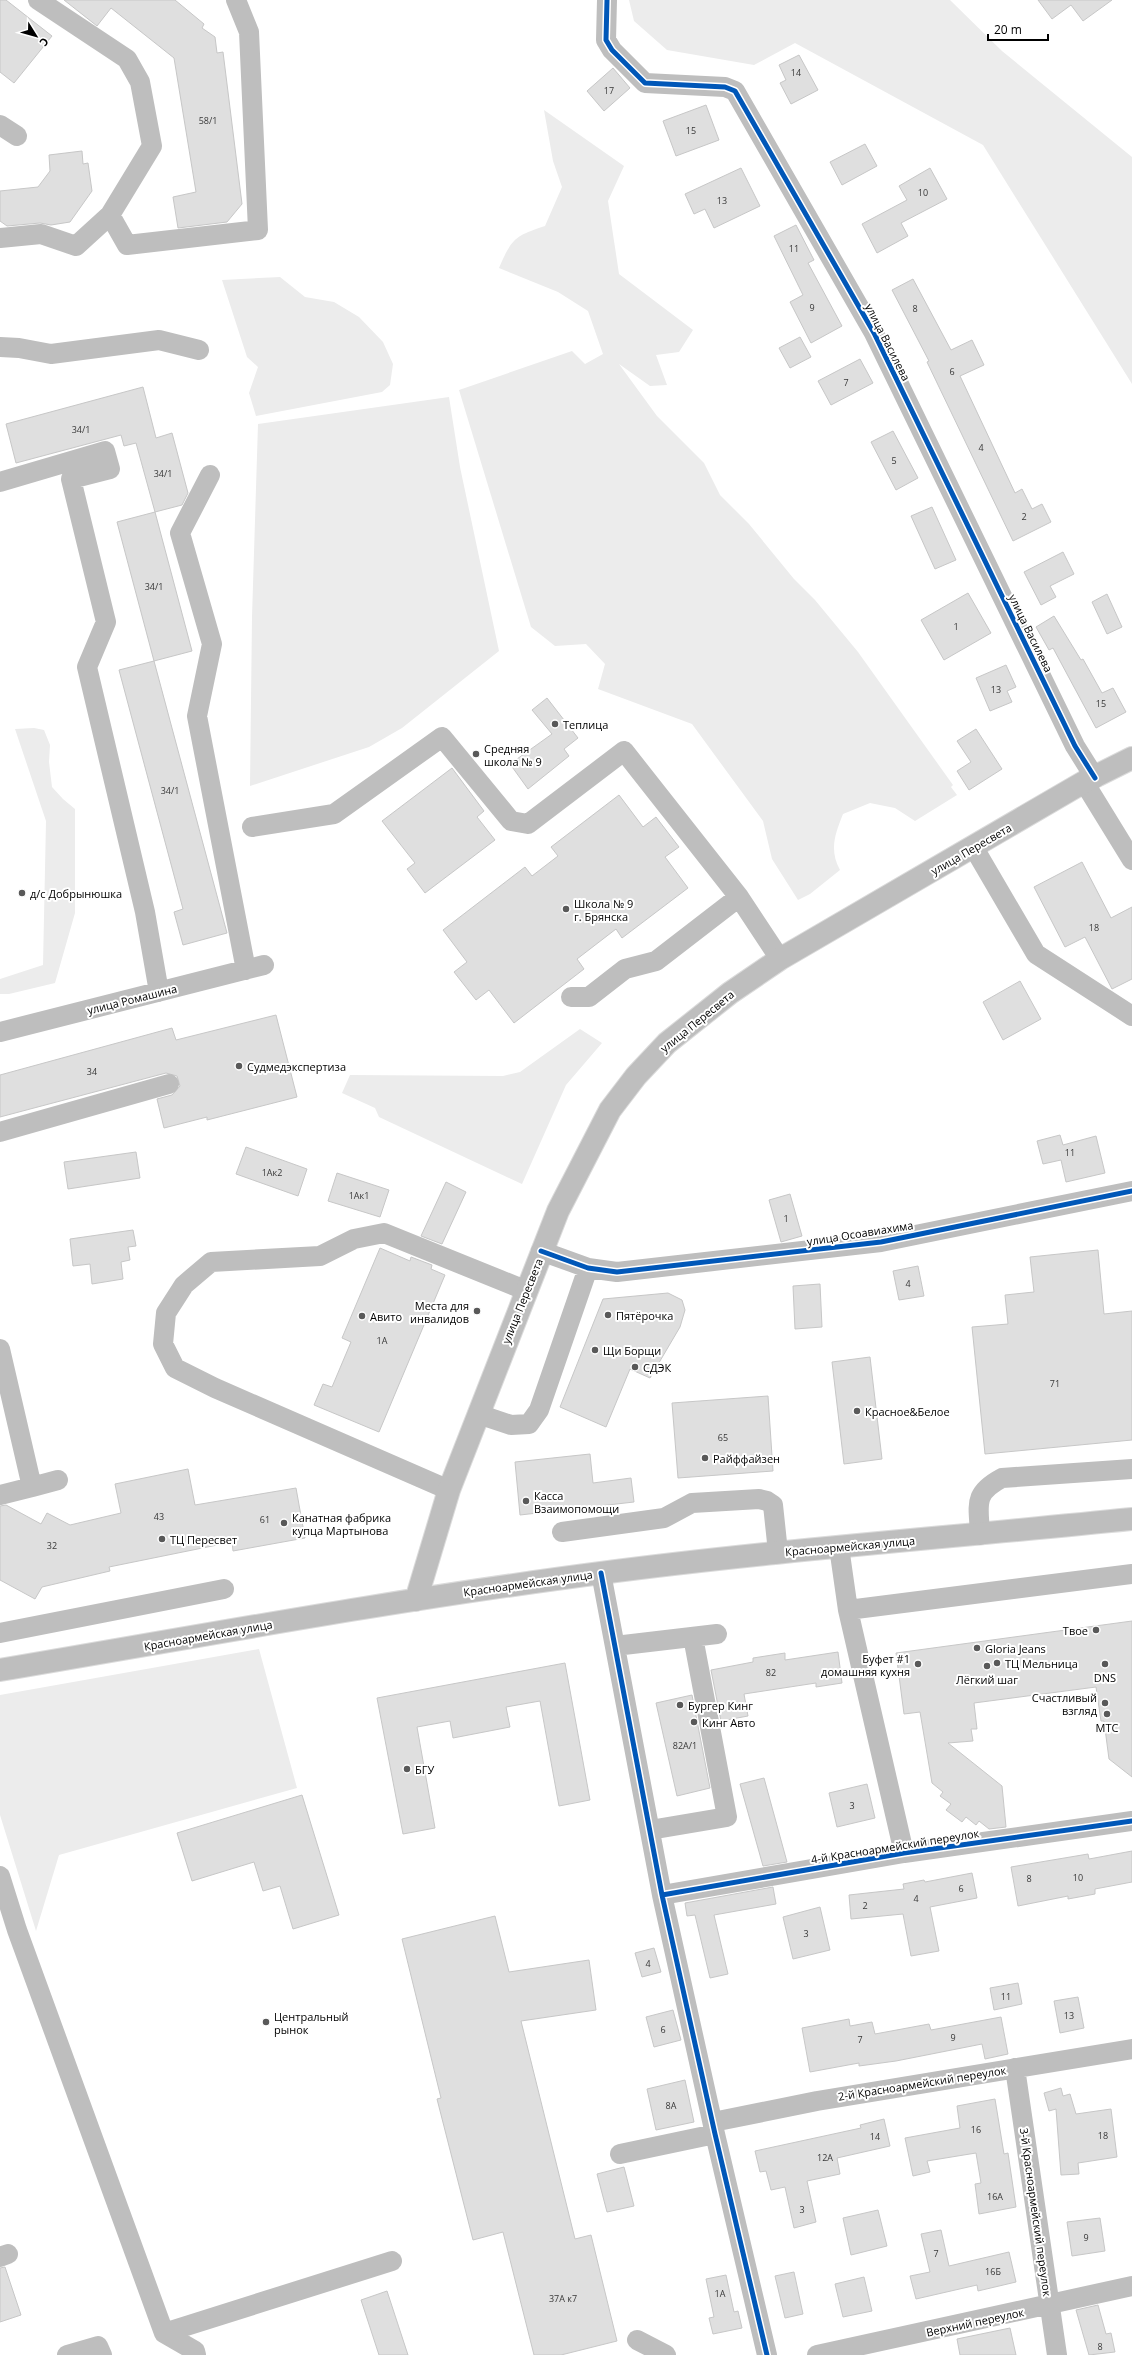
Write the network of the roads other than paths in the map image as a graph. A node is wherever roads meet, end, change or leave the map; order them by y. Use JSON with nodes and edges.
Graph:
{"nodes":[{"id":1,"x":38,"y":0,"type":"edge"},
{"id":2,"x":236,"y":0,"type":"edge"},
{"id":3,"x":606,"y":0,"type":"edge"},
{"id":4,"x":0,"y":125,"type":"edge"},
{"id":5,"x":17,"y":136,"type":"dead end"},
{"id":6,"x":110,"y":215,"type":"junction"},
{"id":7,"x":0,"y":238,"type":"edge"},
{"id":8,"x":0,"y":347,"type":"edge"},
{"id":9,"x":199,"y":350,"type":"dead end"},
{"id":10,"x":210,"y":475,"type":"dead end"},
{"id":11,"x":0,"y":482,"type":"edge"},
{"id":12,"x":1132,"y":758,"type":"edge"},
{"id":13,"x":1090,"y":780,"type":"junction"},
{"id":14,"x":252,"y":827,"type":"dead end"},
{"id":15,"x":974,"y":848,"type":"junction"},
{"id":16,"x":1132,"y":860,"type":"edge"},
{"id":17,"x":739,"y":897,"type":"junction"},
{"id":18,"x":780,"y":959,"type":"junction"},
{"id":19,"x":158,"y":992,"type":"junction"},
{"id":20,"x":571,"y":997,"type":"dead end"},
{"id":21,"x":1132,"y":1016,"type":"edge"},
{"id":22,"x":0,"y":1032,"type":"edge"},
{"id":23,"x":169,"y":1084,"type":"dead end"},
{"id":24,"x":0,"y":1132,"type":"edge"},
{"id":25,"x":1132,"y":1191,"type":"edge"},
{"id":26,"x":541,"y":1250,"type":"junction"},
{"id":27,"x":588,"y":1268,"type":"junction"},
{"id":28,"x":525,"y":1290,"type":"junction"},
{"id":29,"x":0,"y":1349,"type":"edge"},
{"id":30,"x":478,"y":1414,"type":"junction"},
{"id":31,"x":1132,"y":1469,"type":"edge"},
{"id":32,"x":58,"y":1480,"type":"dead end"},
{"id":33,"x":32,"y":1486,"type":"junction"},
{"id":34,"x":449,"y":1490,"type":"junction"},
{"id":35,"x":0,"y":1495,"type":"edge"},
{"id":36,"x":1132,"y":1519,"type":"edge"},
{"id":37,"x":562,"y":1532,"type":"dead end"},
{"id":38,"x":980,"y":1535,"type":"junction"},
{"id":39,"x":839,"y":1547,"type":"junction"},
{"id":40,"x":778,"y":1552,"type":"junction"},
{"id":41,"x":601,"y":1573,"type":"junction"},
{"id":42,"x":1132,"y":1574,"type":"edge"},
{"id":43,"x":224,"y":1589,"type":"dead end"},
{"id":44,"x":416,"y":1600,"type":"junction"},
{"id":45,"x":848,"y":1610,"type":"junction"},
{"id":46,"x":0,"y":1633,"type":"edge"},
{"id":47,"x":717,"y":1634,"type":"dead end"},
{"id":48,"x":693,"y":1637,"type":"junction"},
{"id":49,"x":615,"y":1646,"type":"junction"},
{"id":50,"x":0,"y":1670,"type":"edge"},
{"id":51,"x":1132,"y":1821,"type":"edge"},
{"id":52,"x":650,"y":1830,"type":"junction"},
{"id":53,"x":904,"y":1853,"type":"junction"},
{"id":54,"x":0,"y":1876,"type":"edge"},
{"id":55,"x":662,"y":1895,"type":"junction"},
{"id":56,"x":1132,"y":2049,"type":"edge"},
{"id":57,"x":1015,"y":2068,"type":"junction"},
{"id":58,"x":714,"y":2128,"type":"junction"},
{"id":59,"x":620,"y":2154,"type":"dead end"},
{"id":60,"x":392,"y":2261,"type":"dead end"},
{"id":61,"x":1132,"y":2286,"type":"edge"},
{"id":62,"x":1049,"y":2306,"type":"junction"},
{"id":63,"x":164,"y":2332,"type":"junction"},
{"id":64,"x":637,"y":2340,"type":"dead end"},
{"id":65,"x":67,"y":2355,"type":"edge"},
{"id":66,"x":102,"y":2355,"type":"edge"},
{"id":67,"x":196,"y":2355,"type":"edge"},
{"id":68,"x":666,"y":2355,"type":"edge"},
{"id":69,"x":768,"y":2355,"type":"edge"},
{"id":70,"x":817,"y":2355,"type":"edge"},
{"id":71,"x":1057,"y":2355,"type":"edge"}],
"edges":[{"from":1,"to":6,"type":"street"},
{"from":2,"to":6,"type":"street"},
{"from":3,"to":13,"type":"street","name":"улица Василева"},
{"from":4,"to":5,"type":"street"},
{"from":6,"to":7,"type":"street"},
{"from":8,"to":9,"type":"street"},
{"from":10,"to":19,"type":"street","name":"улица Ромашина"},
{"from":11,"to":19,"type":"street"},
{"from":12,"to":13,"type":"main road","name":"улица Пересвета"},
{"from":13,"to":15,"type":"main road","name":"улица Пересвета"},
{"from":13,"to":16,"type":"street","name":"улица Василева"},
{"from":14,"to":17,"type":"street"},
{"from":15,"to":18,"type":"main road","name":"улица Пересвета"},
{"from":15,"to":21,"type":"street"},
{"from":17,"to":18,"type":"street"},
{"from":17,"to":20,"type":"street"},
{"from":18,"to":26,"type":"main road","name":"улица Пересвета"},
{"from":19,"to":22,"type":"street","name":"улица Ромашина"},
{"from":23,"to":24,"type":"street"},
{"from":25,"to":27,"type":"street","name":"улица Осоавиахима"},
{"from":26,"to":27,"type":"street","name":"улица Осоавиахима"},
{"from":26,"to":28,"type":"main road","name":"улица Пересвета"},
{"from":27,"to":30,"type":"street"},
{"from":28,"to":30,"type":"main road","name":"улица Пересвета"},
{"from":28,"to":34,"type":"street"},
{"from":29,"to":33,"type":"street"},
{"from":30,"to":34,"type":"main road","name":"улица Пересвета"},
{"from":31,"to":38,"type":"street"},
{"from":32,"to":33,"type":"street"},
{"from":33,"to":35,"type":"street"},
{"from":34,"to":44,"type":"main road","name":"улица Пересвета"},
{"from":36,"to":38,"type":"main road","name":"Красноармейская улица"},
{"from":37,"to":40,"type":"street"},
{"from":38,"to":39,"type":"main road","name":"Красноармейская улица"},
{"from":39,"to":40,"type":"main road","name":"Красноармейская улица"},
{"from":39,"to":45,"type":"street"},
{"from":40,"to":41,"type":"main road","name":"Красноармейская улица"},
{"from":41,"to":44,"type":"main road","name":"Красноармейская улица"},
{"from":41,"to":49,"type":"street"},
{"from":42,"to":45,"type":"street"},
{"from":43,"to":46,"type":"street"},
{"from":44,"to":50,"type":"main road","name":"Красноармейская улица"},
{"from":45,"to":53,"type":"street"},
{"from":47,"to":48,"type":"street"},
{"from":48,"to":49,"type":"street"},
{"from":48,"to":52,"type":"street"},
{"from":49,"to":52,"type":"street"},
{"from":51,"to":53,"type":"street","name":"4-й Красноармейский переулок"},
{"from":52,"to":55,"type":"street"},
{"from":53,"to":55,"type":"street","name":"4-й Красноармейский переулок"},
{"from":54,"to":63,"type":"street"},
{"from":55,"to":58,"type":"street"},
{"from":56,"to":57,"type":"street","name":"2-й Красноармейский переулок"},
{"from":57,"to":58,"type":"street","name":"2-й Красноармейский переулок"},
{"from":57,"to":62,"type":"street","name":"3-й Красноармейский переулок"},
{"from":58,"to":59,"type":"street","name":"2-й Красноармейский переулок"},
{"from":58,"to":69,"type":"street"},
{"from":60,"to":63,"type":"street"},
{"from":61,"to":62,"type":"street","name":"Верхний переулок"},
{"from":62,"to":70,"type":"street","name":"Верхний переулок"},
{"from":62,"to":71,"type":"street","name":"3-й Красноармейский переулок"},
{"from":63,"to":67,"type":"street"},
{"from":64,"to":68,"type":"street"},
{"from":65,"to":66,"type":"street"}]}
